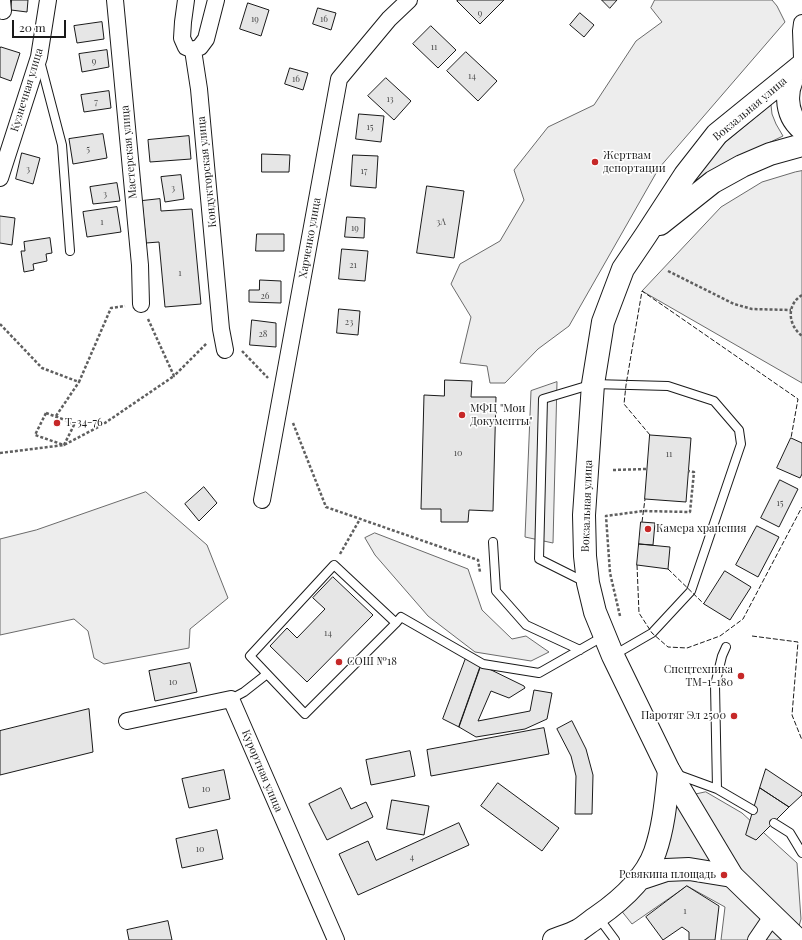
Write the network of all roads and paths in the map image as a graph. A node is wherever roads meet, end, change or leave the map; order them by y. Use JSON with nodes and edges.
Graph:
{"nodes":[{"id":1,"x":48,"y":0,"type":"edge"},
{"id":2,"x":115,"y":0,"type":"edge"},
{"id":3,"x":186,"y":0,"type":"edge"},
{"id":4,"x":216,"y":0,"type":"edge"},
{"id":5,"x":409,"y":0,"type":"edge"},
{"id":6,"x":802,"y":23,"type":"edge"},
{"id":7,"x":193,"y":50,"type":"junction"},
{"id":8,"x":39,"y":57,"type":"junction"},
{"id":9,"x":802,"y":58,"type":"edge"},
{"id":10,"x":802,"y":65,"type":"edge"},
{"id":11,"x":802,"y":129,"type":"edge"},
{"id":12,"x":802,"y":146,"type":"edge"},
{"id":13,"x":0,"y":178,"type":"edge"},
{"id":14,"x":646,"y":235,"type":"junction"},
{"id":15,"x":70,"y":251,"type":"dead end"},
{"id":16,"x":668,"y":271,"type":"dead end"},
{"id":17,"x":802,"y":296,"type":"edge"},
{"id":18,"x":141,"y":304,"type":"junction"},
{"id":19,"x":791,"y":310,"type":"junction"},
{"id":20,"x":0,"y":324,"type":"edge"},
{"id":21,"x":221,"y":329,"type":"junction"},
{"id":22,"x":802,"y":336,"type":"edge"},
{"id":23,"x":225,"y":350,"type":"dead end"},
{"id":24,"x":174,"y":376,"type":"junction"},
{"id":25,"x":79,"y":382,"type":"junction"},
{"id":26,"x":593,"y":384,"type":"junction"},
{"id":27,"x":281,"y":392,"type":"junction"},
{"id":28,"x":56,"y":416,"type":"junction"},
{"id":29,"x":292,"y":421,"type":"dead end"},
{"id":30,"x":64,"y":445,"type":"junction"},
{"id":31,"x":0,"y":453,"type":"edge"},
{"id":32,"x":647,"y":469,"type":"dead end"},
{"id":33,"x":613,"y":470,"type":"dead end"},
{"id":34,"x":688,"y":471,"type":"dead end"},
{"id":35,"x":262,"y":500,"type":"dead end"},
{"id":36,"x":360,"y":519,"type":"junction"},
{"id":37,"x":493,"y":542,"type":"dead end"},
{"id":38,"x":334,"y":565,"type":"junction"},
{"id":39,"x":481,"y":574,"type":"dead end"},
{"id":40,"x":588,"y":583,"type":"junction"},
{"id":41,"x":620,"y":618,"type":"dead end"},
{"id":42,"x":396,"y":623,"type":"junction"},
{"id":43,"x":605,"y":635,"type":"junction"},
{"id":44,"x":726,"y":647,"type":"dead end"},
{"id":45,"x":580,"y":650,"type":"junction"},
{"id":46,"x":613,"y":656,"type":"junction"},
{"id":47,"x":267,"y":674,"type":"junction"},
{"id":48,"x":231,"y":699,"type":"junction"},
{"id":49,"x":127,"y":721,"type":"dead end"},
{"id":50,"x":669,"y":771,"type":"junction"},
{"id":51,"x":717,"y":789,"type":"junction"},
{"id":52,"x":753,"y":810,"type":"dead end"},
{"id":53,"x":774,"y":822,"type":"dead end"},
{"id":54,"x":802,"y":853,"type":"edge"},
{"id":55,"x":732,"y":876,"type":"junction"},
{"id":56,"x":639,"y":879,"type":"junction"},
{"id":57,"x":773,"y":915,"type":"junction"},
{"id":58,"x":597,"y":917,"type":"junction"},
{"id":59,"x":336,"y":940,"type":"edge"},
{"id":60,"x":554,"y":940,"type":"edge"},
{"id":61,"x":615,"y":940,"type":"edge"},
{"id":62,"x":756,"y":940,"type":"edge"},
{"id":63,"x":798,"y":940,"type":"edge"}],
"edges":[{"from":1,"to":8,"type":"street","name":"Кузнечная улица"},
{"from":2,"to":18,"type":"street","name":"Мастерская улица"},
{"from":3,"to":7,"type":"street","name":"Кондукторская улица"},
{"from":4,"to":7,"type":"street"},
{"from":5,"to":27,"type":"street","name":"Харченко улица"},
{"from":6,"to":9,"type":"street"},
{"from":7,"to":21,"type":"street","name":"Кондукторская улица"},
{"from":8,"to":13,"type":"street","name":"Кузнечная улица"},
{"from":8,"to":15,"type":"lane"},
{"from":10,"to":11,"type":"main road"},
{"from":10,"to":14,"type":"main road","name":"Вокзальная улица"},
{"from":12,"to":14,"type":"main road","name":"Вокзальная улица"},
{"from":14,"to":26,"type":"main road","name":"Вокзальная улица"},
{"from":16,"to":19,"type":"path"},
{"from":17,"to":19,"type":"path"},
{"from":18,"to":24,"type":"path"},
{"from":18,"to":25,"type":"path"},
{"from":19,"to":22,"type":"path"},
{"from":20,"to":25,"type":"path"},
{"from":21,"to":23,"type":"street","name":"Кондукторская улица"},
{"from":21,"to":24,"type":"path"},
{"from":21,"to":27,"type":"path"},
{"from":24,"to":30,"type":"path"},
{"from":25,"to":28,"type":"path"},
{"from":26,"to":40,"type":"main road","name":"Вокзальная улица"},
{"from":26,"to":40,"type":"lane"},
{"from":26,"to":46,"type":"lane"},
{"from":27,"to":35,"type":"street","name":"Харченко улица"},
{"from":28,"to":30,"type":"path"},
{"from":28,"to":30,"type":"path"},
{"from":29,"to":36,"type":"path"},
{"from":30,"to":31,"type":"path"},
{"from":32,"to":33,"type":"path"},
{"from":34,"to":41,"type":"path"},
{"from":36,"to":38,"type":"path"},
{"from":36,"to":39,"type":"path"},
{"from":37,"to":45,"type":"lane"},
{"from":38,"to":42,"type":"lane"},
{"from":38,"to":47,"type":"lane"},
{"from":40,"to":43,"type":"main road","name":"Вокзальная улица"},
{"from":42,"to":45,"type":"lane"},
{"from":42,"to":47,"type":"lane"},
{"from":43,"to":45,"type":"lane"},
{"from":43,"to":46,"type":"main road","name":"Вокзальная улица"},
{"from":44,"to":51,"type":"lane"},
{"from":46,"to":50,"type":"main road","name":"Вокзальная улица"},
{"from":47,"to":48,"type":"lane"},
{"from":48,"to":49,"type":"street"},
{"from":48,"to":59,"type":"street","name":"Курортная улица"},
{"from":50,"to":51,"type":"lane"},
{"from":50,"to":55,"type":"main road","name":"Вокзальная улица"},
{"from":50,"to":56,"type":"main road"},
{"from":51,"to":52,"type":"lane"},
{"from":53,"to":54,"type":"lane"},
{"from":55,"to":56,"type":"main road"},
{"from":55,"to":57,"type":"main road","name":"Вокзальная улица"},
{"from":56,"to":58,"type":"main road"},
{"from":57,"to":62,"type":"street"},
{"from":57,"to":63,"type":"main road","name":"Вокзальная улица"},
{"from":58,"to":60,"type":"main road"},
{"from":58,"to":61,"type":"lane"}]}
